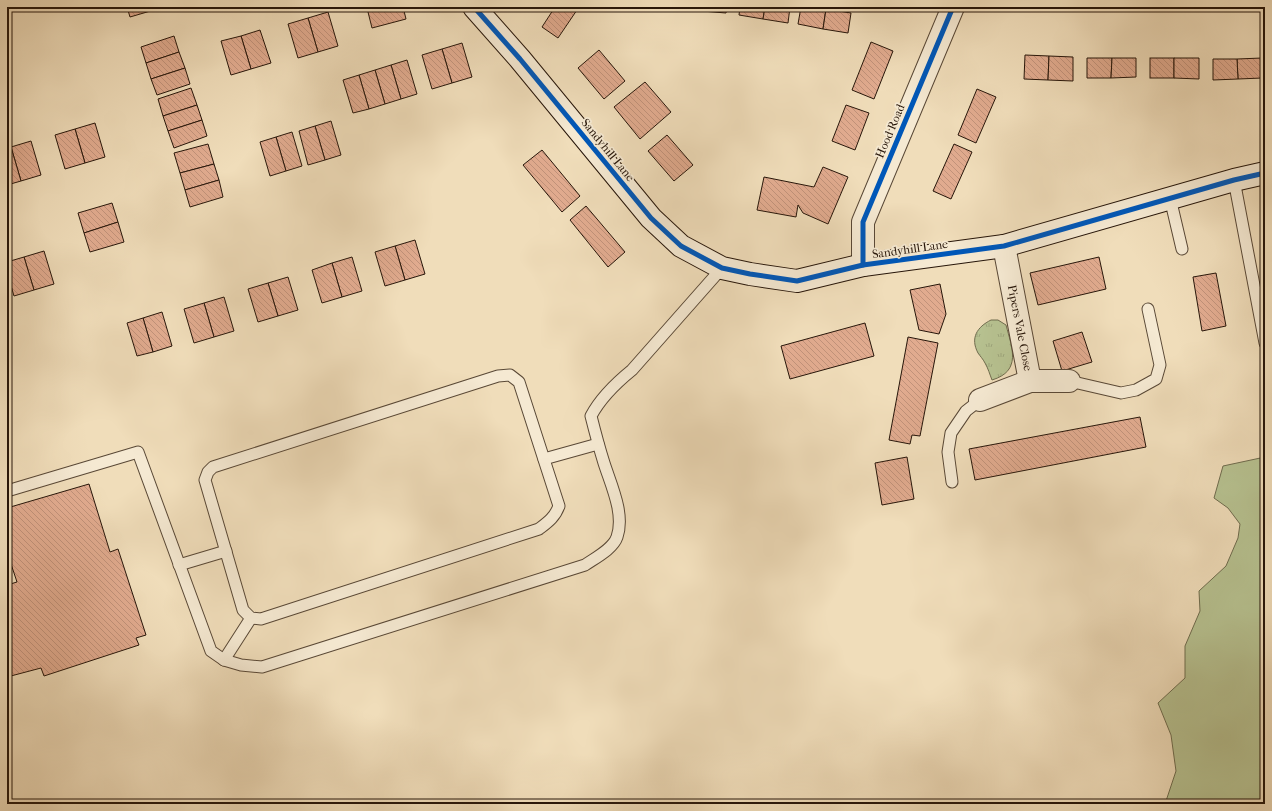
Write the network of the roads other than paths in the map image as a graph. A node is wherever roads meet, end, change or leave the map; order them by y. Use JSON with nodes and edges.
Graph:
{"nodes":[{"id":1,"x":474,"y":7,"type":"edge"},
{"id":2,"x":953,"y":7,"type":"edge"},
{"id":3,"x":1265,"y":173,"type":"edge"},
{"id":4,"x":1234,"y":180,"type":"junction"},
{"id":5,"x":1170,"y":198,"type":"junction"},
{"id":6,"x":1004,"y":246,"type":"junction"},
{"id":7,"x":1182,"y":249,"type":"dead end"},
{"id":8,"x":863,"y":265,"type":"junction"},
{"id":9,"x":722,"y":268,"type":"junction"},
{"id":10,"x":1148,"y":309,"type":"dead end"},
{"id":11,"x":1265,"y":343,"type":"edge"},
{"id":12,"x":1030,"y":381,"type":"junction"},
{"id":13,"x":1069,"y":381,"type":"joint"},
{"id":14,"x":980,"y":400,"type":"joint"},
{"id":15,"x":598,"y":444,"type":"junction"},
{"id":16,"x":544,"y":460,"type":"junction"},
{"id":17,"x":952,"y":482,"type":"dead end"},
{"id":18,"x":7,"y":491,"type":"edge"},
{"id":19,"x":226,"y":550,"type":"junction"},
{"id":20,"x":179,"y":565,"type":"junction"},
{"id":21,"x":251,"y":618,"type":"junction"},
{"id":22,"x":224,"y":660,"type":"junction"}],
"edges":[{"from":1,"to":9,"type":"street","name":"Sandyhill Lane"},
{"from":2,"to":8,"type":"street","name":"Hood Road"},
{"from":3,"to":4,"type":"street","name":"Sandyhill Lane"},
{"from":4,"to":5,"type":"street","name":"Sandyhill Lane"},
{"from":4,"to":11,"type":"lane"},
{"from":5,"to":6,"type":"street","name":"Sandyhill Lane"},
{"from":5,"to":7,"type":"lane"},
{"from":6,"to":8,"type":"street","name":"Sandyhill Lane"},
{"from":6,"to":12,"type":"street","name":"Pipers Vale Close"},
{"from":8,"to":9,"type":"street","name":"Sandyhill Lane"},
{"from":9,"to":15,"type":"lane"},
{"from":10,"to":13,"type":"lane"},
{"from":12,"to":13,"type":"street"},
{"from":12,"to":14,"type":"street","name":"Pipers Vale Close"},
{"from":14,"to":17,"type":"lane"},
{"from":15,"to":16,"type":"lane"},
{"from":15,"to":22,"type":"lane"},
{"from":16,"to":19,"type":"lane"},
{"from":16,"to":21,"type":"lane"},
{"from":18,"to":20,"type":"lane"},
{"from":19,"to":20,"type":"lane"},
{"from":19,"to":21,"type":"lane"},
{"from":20,"to":22,"type":"lane"},
{"from":21,"to":22,"type":"lane"}]}
